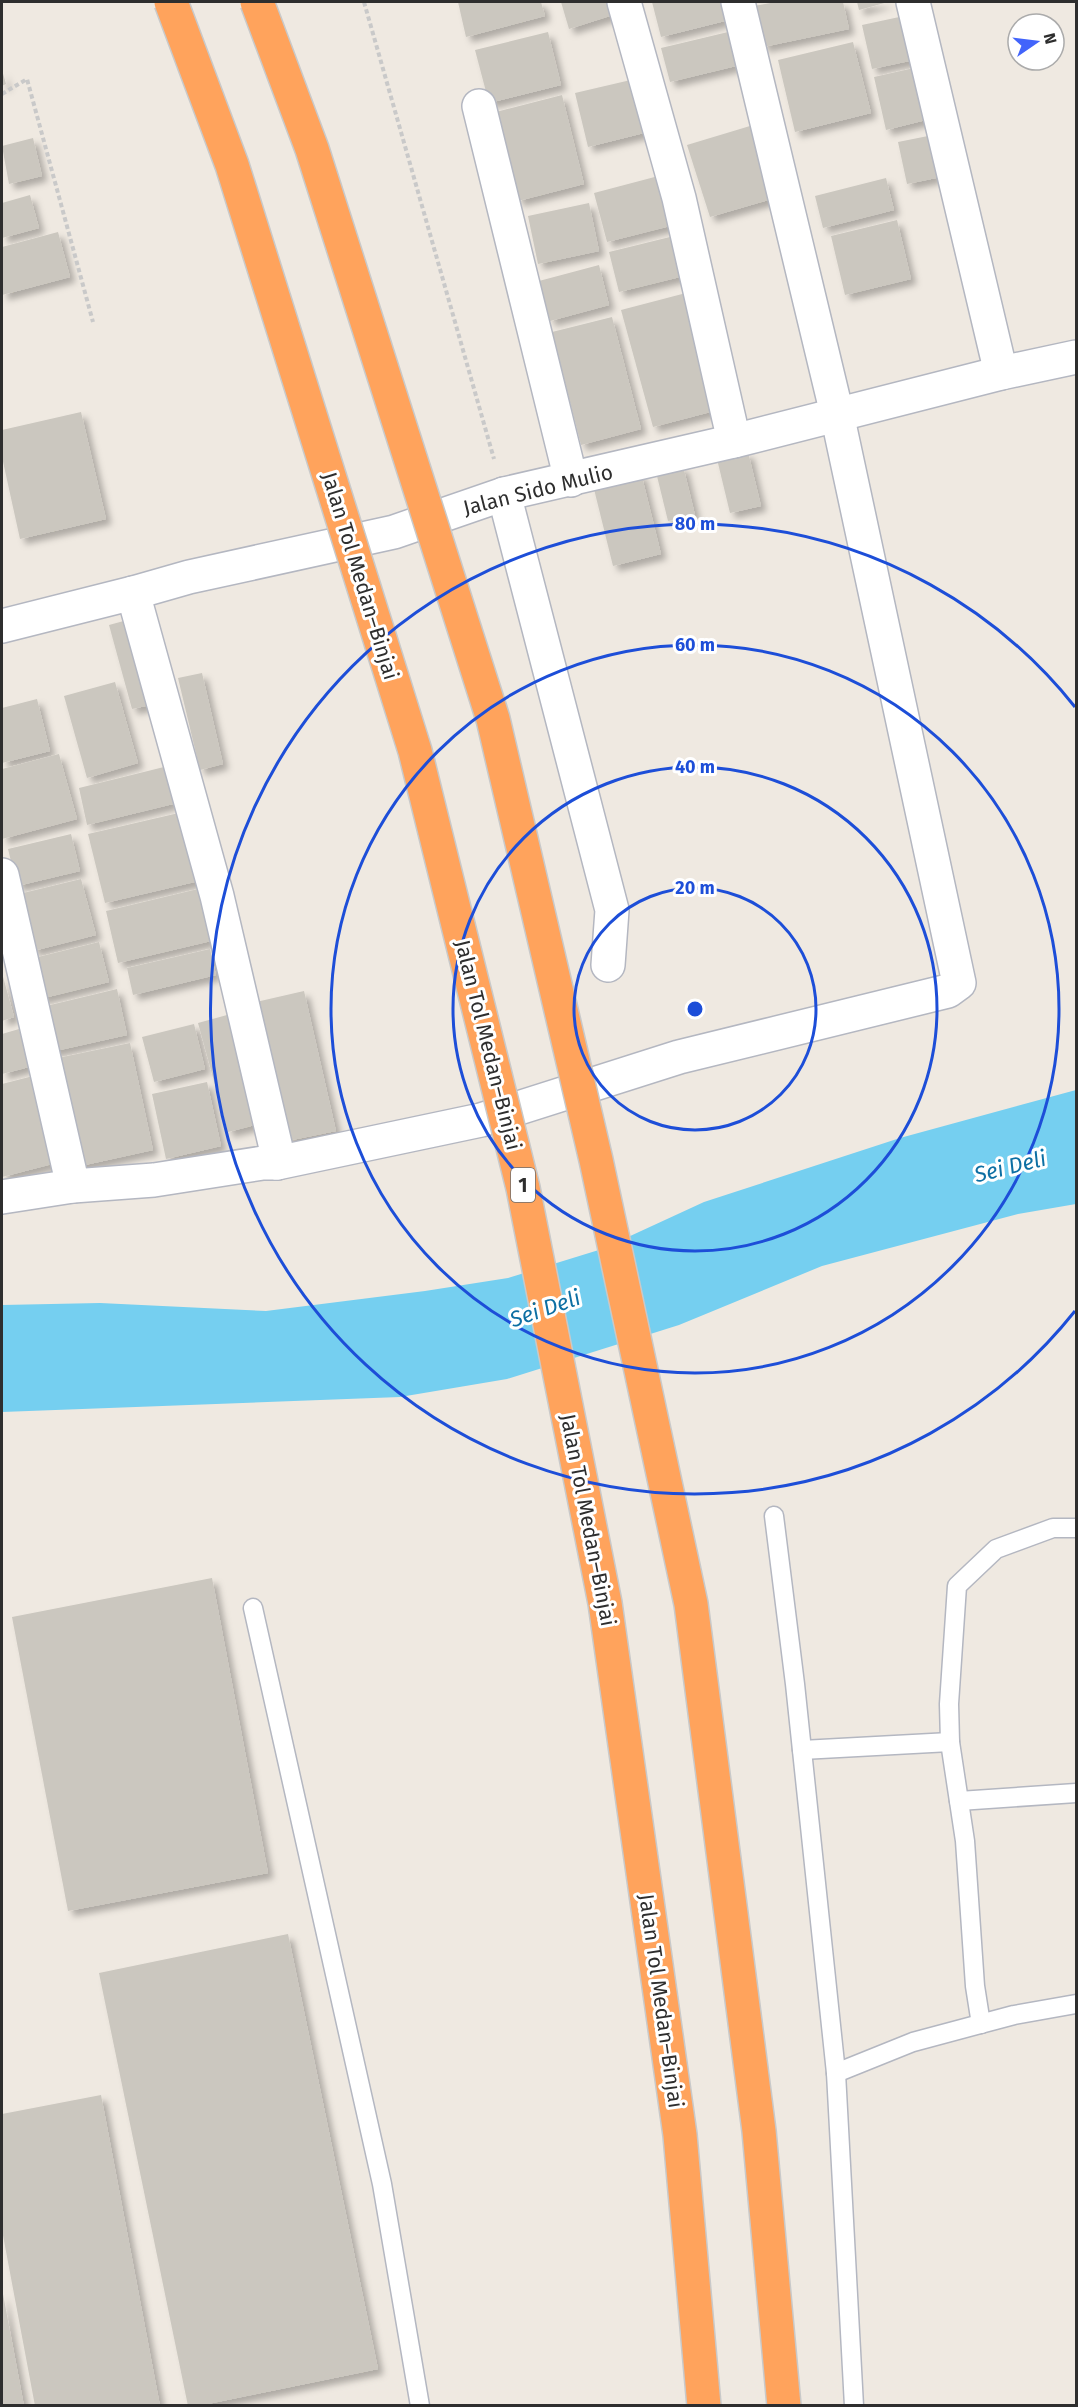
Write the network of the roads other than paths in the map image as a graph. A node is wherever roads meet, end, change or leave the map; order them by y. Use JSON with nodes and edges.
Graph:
{"nodes":[{"id":1,"x":171,"y":2,"type":"edge"},
{"id":2,"x":257,"y":2,"type":"edge"},
{"id":3,"x":624,"y":2,"type":"edge"},
{"id":4,"x":738,"y":2,"type":"edge"},
{"id":5,"x":913,"y":2,"type":"edge"},
{"id":6,"x":479,"y":106,"type":"dead end"},
{"id":7,"x":1077,"y":357,"type":"edge"},
{"id":8,"x":1001,"y":373,"type":"junction"},
{"id":9,"x":837,"y":414,"type":"junction"},
{"id":10,"x":734,"y":441,"type":"junction"},
{"id":11,"x":572,"y":480,"type":"junction"},
{"id":12,"x":504,"y":494,"type":"junction"},
{"id":13,"x":133,"y":593,"type":"junction"},
{"id":14,"x":2,"y":621,"type":"edge"},
{"id":15,"x":2,"y":875,"type":"edge"},
{"id":16,"x":608,"y":965,"type":"dead end"},
{"id":17,"x":277,"y":1163,"type":"junction"},
{"id":18,"x":73,"y":1186,"type":"junction"},
{"id":19,"x":2,"y":1197,"type":"edge"},
{"id":20,"x":774,"y":1516,"type":"dead end"},
{"id":21,"x":1077,"y":1528,"type":"edge"},
{"id":22,"x":253,"y":1608,"type":"dead end"},
{"id":23,"x":950,"y":1742,"type":"junction"},
{"id":24,"x":802,"y":1750,"type":"junction"},
{"id":25,"x":1077,"y":1793,"type":"edge"},
{"id":26,"x":959,"y":1801,"type":"junction"},
{"id":27,"x":1077,"y":2004,"type":"edge"},
{"id":28,"x":981,"y":2024,"type":"junction"},
{"id":29,"x":836,"y":2073,"type":"junction"},
{"id":30,"x":420,"y":2406,"type":"edge"},
{"id":31,"x":704,"y":2406,"type":"edge"},
{"id":32,"x":784,"y":2406,"type":"edge"},
{"id":33,"x":854,"y":2406,"type":"edge"}],
"edges":[{"from":1,"to":31,"type":"highway","name":"Jalan Tol Medan–Binjai","number":"1","bridge":true},
{"from":2,"to":32,"type":"highway","bridge":true},
{"from":3,"to":10,"type":"street"},
{"from":4,"to":9,"type":"street"},
{"from":5,"to":8,"type":"street"},
{"from":6,"to":11,"type":"street"},
{"from":7,"to":8,"type":"street","name":"Jalan Sido Mulio"},
{"from":8,"to":9,"type":"street","name":"Jalan Sido Mulio"},
{"from":9,"to":10,"type":"street","name":"Jalan Sido Mulio"},
{"from":9,"to":17,"type":"street"},
{"from":10,"to":11,"type":"street","name":"Jalan Sido Mulio"},
{"from":11,"to":12,"type":"street","name":"Jalan Sido Mulio"},
{"from":12,"to":13,"type":"street","name":"Jalan Sido Mulio"},
{"from":12,"to":16,"type":"street"},
{"from":13,"to":14,"type":"street","name":"Jalan Sido Mulio"},
{"from":13,"to":17,"type":"street"},
{"from":15,"to":18,"type":"street"},
{"from":17,"to":18,"type":"street"},
{"from":18,"to":19,"type":"street"},
{"from":20,"to":24,"type":"lane"},
{"from":21,"to":23,"type":"lane"},
{"from":22,"to":30,"type":"lane"},
{"from":23,"to":24,"type":"lane"},
{"from":23,"to":26,"type":"lane"},
{"from":24,"to":29,"type":"lane"},
{"from":25,"to":26,"type":"lane"},
{"from":26,"to":28,"type":"lane"},
{"from":27,"to":28,"type":"lane"},
{"from":28,"to":29,"type":"lane"},
{"from":29,"to":33,"type":"lane"}]}
